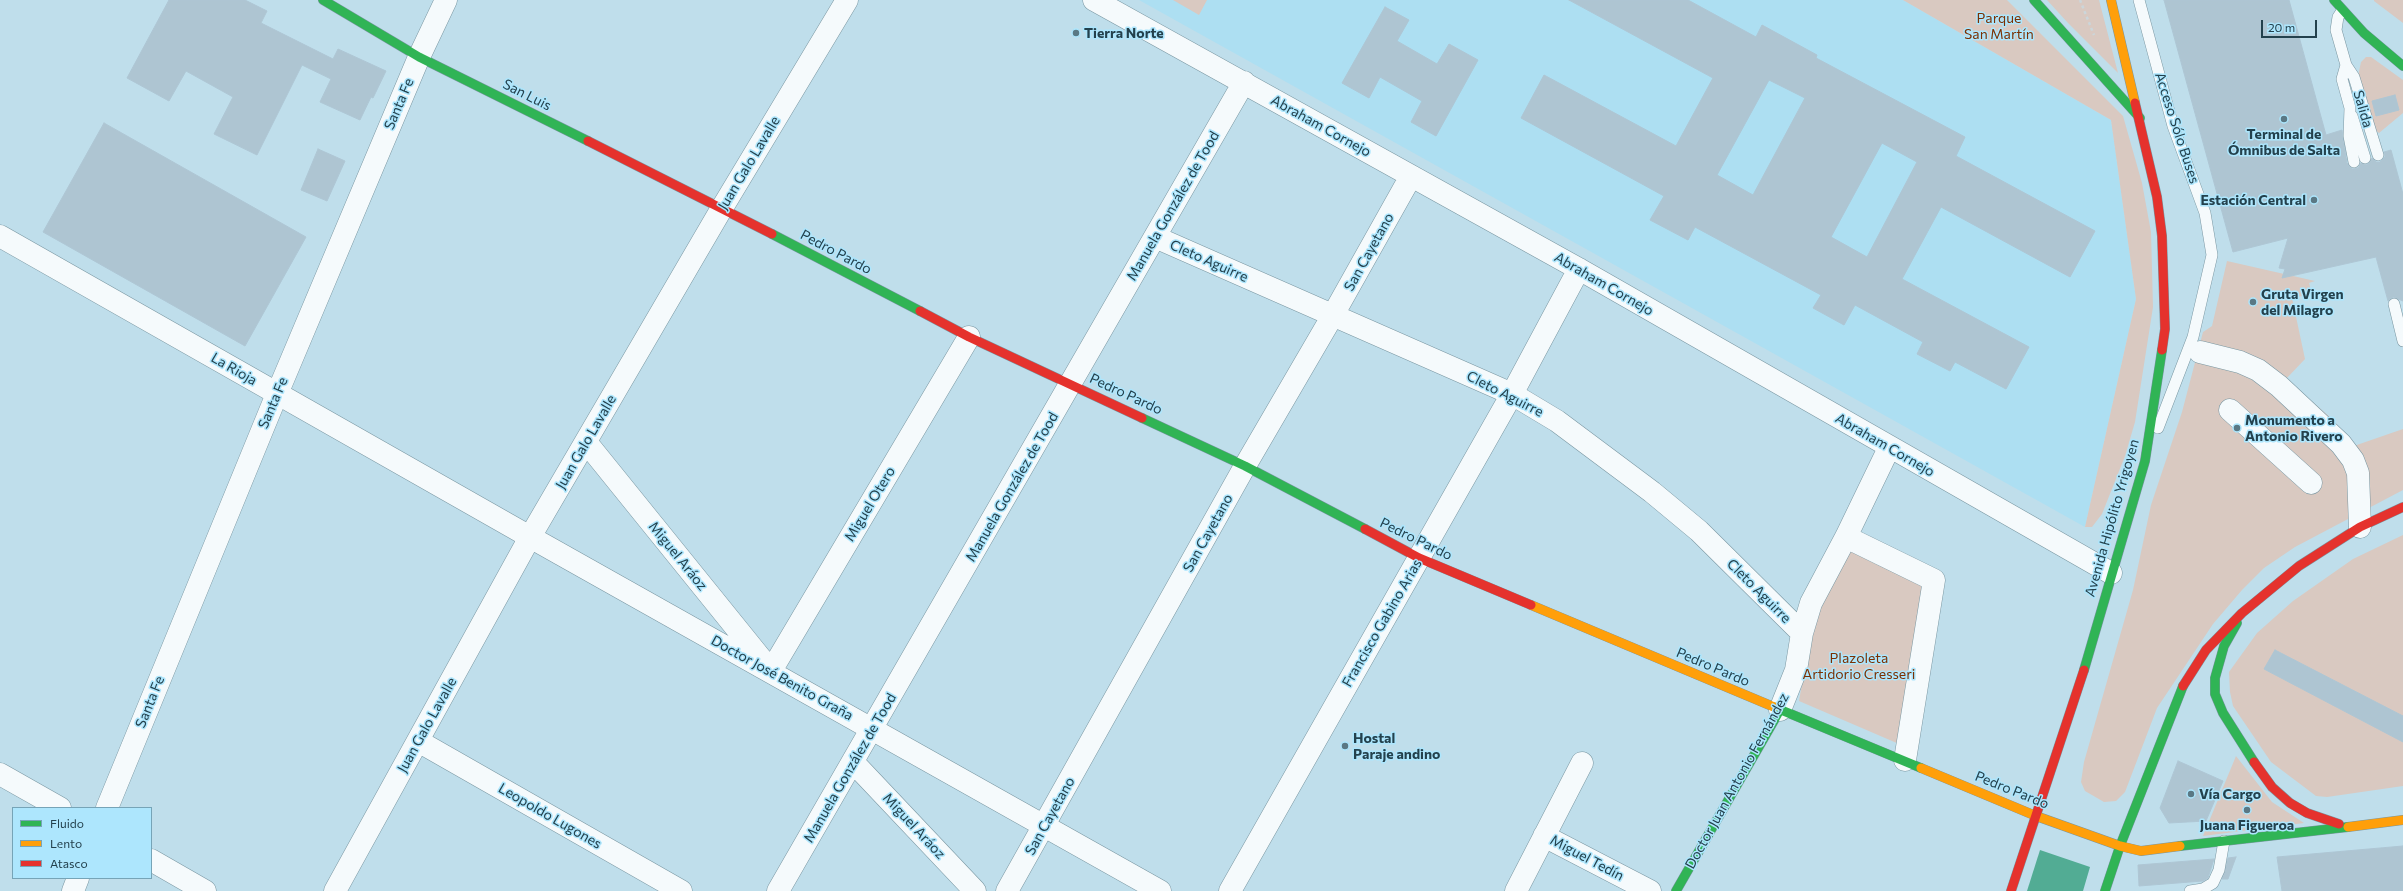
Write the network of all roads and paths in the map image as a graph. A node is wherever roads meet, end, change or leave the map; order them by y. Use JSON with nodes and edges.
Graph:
{"nodes":[{"id":1,"x":322,"y":0,"type":"edge"},
{"id":2,"x":446,"y":0,"type":"edge"},
{"id":3,"x":847,"y":0,"type":"edge"},
{"id":4,"x":1094,"y":0,"type":"edge"},
{"id":5,"x":2034,"y":0,"type":"edge"},
{"id":6,"x":2111,"y":0,"type":"edge"},
{"id":7,"x":2139,"y":0,"type":"edge"},
{"id":8,"x":2334,"y":0,"type":"edge"},
{"id":9,"x":2351,"y":0,"type":"edge"},
{"id":10,"x":2342,"y":11,"type":"junction"},
{"id":11,"x":420,"y":56,"type":"junction"},
{"id":12,"x":2346,"y":65,"type":"junction"},
{"id":13,"x":2403,"y":66,"type":"edge"},
{"id":14,"x":1244,"y":82,"type":"junction"},
{"id":15,"x":2140,"y":118,"type":"junction"},
{"id":16,"x":2378,"y":155,"type":"dead end"},
{"id":17,"x":2359,"y":160,"type":"dead end"},
{"id":18,"x":1411,"y":176,"type":"junction"},
{"id":19,"x":722,"y":208,"type":"junction"},
{"id":20,"x":0,"y":236,"type":"edge"},
{"id":21,"x":1155,"y":237,"type":"junction"},
{"id":22,"x":1579,"y":269,"type":"junction"},
{"id":23,"x":2394,"y":304,"type":"dead end"},
{"id":24,"x":1333,"y":315,"type":"junction"},
{"id":25,"x":968,"y":337,"type":"junction"},
{"id":26,"x":2403,"y":341,"type":"edge"},
{"id":27,"x":2200,"y":352,"type":"dead end"},
{"id":28,"x":1071,"y":384,"type":"junction"},
{"id":29,"x":277,"y":394,"type":"junction"},
{"id":30,"x":1512,"y":394,"type":"junction"},
{"id":31,"x":2230,"y":410,"type":"dead end"},
{"id":32,"x":586,"y":442,"type":"junction"},
{"id":33,"x":1889,"y":448,"type":"junction"},
{"id":34,"x":2145,"y":460,"type":"junction"},
{"id":35,"x":1245,"y":466,"type":"junction"},
{"id":36,"x":2311,"y":483,"type":"dead end"},
{"id":37,"x":2403,"y":507,"type":"edge"},
{"id":38,"x":2360,"y":528,"type":"junction"},
{"id":39,"x":530,"y":537,"type":"junction"},
{"id":40,"x":1846,"y":537,"type":"junction"},
{"id":41,"x":1419,"y":558,"type":"junction"},
{"id":42,"x":2111,"y":573,"type":"junction"},
{"id":43,"x":2242,"y":613,"type":"junction"},
{"id":44,"x":1802,"y":633,"type":"junction"},
{"id":45,"x":770,"y":671,"type":"junction"},
{"id":46,"x":1780,"y":710,"type":"junction"},
{"id":47,"x":872,"y":729,"type":"junction"},
{"id":48,"x":418,"y":741,"type":"junction"},
{"id":49,"x":1905,"y":760,"type":"junction"},
{"id":50,"x":853,"y":762,"type":"junction"},
{"id":51,"x":1582,"y":763,"type":"dead end"},
{"id":52,"x":0,"y":774,"type":"edge"},
{"id":53,"x":58,"y":807,"type":"edge"},
{"id":54,"x":106,"y":807,"type":"edge"},
{"id":55,"x":2036,"y":816,"type":"junction"},
{"id":56,"x":2403,"y":820,"type":"edge"},
{"id":57,"x":1045,"y":826,"type":"junction"},
{"id":58,"x":2344,"y":826,"type":"junction"},
{"id":59,"x":1544,"y":836,"type":"junction"},
{"id":60,"x":2224,"y":841,"type":"junction"},
{"id":61,"x":2120,"y":846,"type":"junction"},
{"id":62,"x":152,"y":861,"type":"edge"},
{"id":63,"x":78,"y":879,"type":"edge"},
{"id":64,"x":73,"y":891,"type":"edge"},
{"id":65,"x":205,"y":891,"type":"edge"},
{"id":66,"x":335,"y":891,"type":"edge"},
{"id":67,"x":681,"y":891,"type":"edge"},
{"id":68,"x":778,"y":891,"type":"edge"},
{"id":69,"x":975,"y":891,"type":"edge"},
{"id":70,"x":1007,"y":891,"type":"edge"},
{"id":71,"x":1160,"y":891,"type":"edge"},
{"id":72,"x":1230,"y":891,"type":"edge"},
{"id":73,"x":1516,"y":891,"type":"edge"},
{"id":74,"x":1650,"y":891,"type":"edge"},
{"id":75,"x":1676,"y":891,"type":"edge"},
{"id":76,"x":2012,"y":891,"type":"edge"},
{"id":77,"x":2105,"y":891,"type":"edge"},
{"id":78,"x":2190,"y":891,"type":"edge"}],
"edges":[{"from":1,"to":11,"type":"main road","name":"San Luis"},
{"from":2,"to":11,"type":"street","name":"Santa Fe"},
{"from":3,"to":19,"type":"street","name":"Juan Galo Lavalle"},
{"from":4,"to":14,"type":"street","name":"Abraham Cornejo"},
{"from":5,"to":15,"type":"main road","name":"Avenida Hipólito Yrigoyen"},
{"from":6,"to":15,"type":"main road","name":"Avenida Hipólito Yrigoyen"},
{"from":7,"to":34,"type":"lane","name":"Acceso Sólo Buses"},
{"from":8,"to":10,"type":"main road"},
{"from":9,"to":10,"type":"main road"},
{"from":10,"to":12,"type":"lane","name":"Salida"},
{"from":10,"to":13,"type":"main road"},
{"from":11,"to":19,"type":"main road","name":"San Luis"},
{"from":11,"to":29,"type":"street","name":"Santa Fe"},
{"from":12,"to":16,"type":"lane","name":"Salida"},
{"from":12,"to":17,"type":"lane","name":"Salida"},
{"from":14,"to":18,"type":"street","name":"Abraham Cornejo"},
{"from":14,"to":21,"type":"street","name":"Manuela González de Tood"},
{"from":15,"to":34,"type":"main road","name":"Avenida Hipólito Yrigoyen"},
{"from":18,"to":22,"type":"street","name":"Abraham Cornejo"},
{"from":18,"to":24,"type":"street","name":"San Cayetano"},
{"from":19,"to":25,"type":"main road","name":"Pedro Pardo"},
{"from":19,"to":32,"type":"street","name":"Juan Galo Lavalle"},
{"from":20,"to":29,"type":"street","name":"La Rioja"},
{"from":21,"to":24,"type":"street","name":"Cleto Aguirre"},
{"from":21,"to":28,"type":"street","name":"Manuela González de Tood"},
{"from":22,"to":30,"type":"street","name":"Francisco Gabino Arias"},
{"from":22,"to":33,"type":"street","name":"Abraham Cornejo"},
{"from":23,"to":26,"type":"lane"},
{"from":24,"to":30,"type":"street","name":"Cleto Aguirre"},
{"from":24,"to":35,"type":"street","name":"San Cayetano"},
{"from":25,"to":28,"type":"main road","name":"Pedro Pardo"},
{"from":25,"to":45,"type":"street","name":"Miguel Otero"},
{"from":27,"to":38,"type":"street"},
{"from":28,"to":35,"type":"main road","name":"Pedro Pardo"},
{"from":28,"to":47,"type":"street","name":"Manuela González de Tood"},
{"from":29,"to":39,"type":"street","name":"La Rioja"},
{"from":29,"to":54,"type":"street","name":"Santa Fe"},
{"from":30,"to":41,"type":"street","name":"Francisco Gabino Arias"},
{"from":30,"to":44,"type":"street","name":"Cleto Aguirre"},
{"from":31,"to":36,"type":"street"},
{"from":32,"to":39,"type":"street","name":"Juan Galo Lavalle"},
{"from":32,"to":45,"type":"street","name":"Miguel Aráoz"},
{"from":33,"to":40,"type":"street","name":"Doctor Juan Antonio Fernández"},
{"from":33,"to":42,"type":"street","name":"Abraham Cornejo"},
{"from":34,"to":42,"type":"main road","name":"Avenida Hipólito Yrigoyen"},
{"from":35,"to":41,"type":"main road","name":"Pedro Pardo"},
{"from":35,"to":57,"type":"street","name":"San Cayetano"},
{"from":37,"to":38,"type":"main road"},
{"from":38,"to":43,"type":"main road"},
{"from":39,"to":45,"type":"street","name":"Doctor José Benito Graña"},
{"from":39,"to":48,"type":"street","name":"Juan Galo Lavalle"},
{"from":40,"to":44,"type":"street","name":"Doctor Juan Antonio Fernández"},
{"from":40,"to":49,"type":"street"},
{"from":41,"to":46,"type":"main road","name":"Pedro Pardo"},
{"from":41,"to":72,"type":"street","name":"Francisco Gabino Arias"},
{"from":42,"to":55,"type":"main road","name":"Avenida Hipólito Yrigoyen"},
{"from":43,"to":58,"type":"main road"},
{"from":43,"to":61,"type":"main road"},
{"from":44,"to":46,"type":"street","name":"Doctor Juan Antonio Fernández"},
{"from":45,"to":47,"type":"street","name":"Doctor José Benito Graña"},
{"from":46,"to":49,"type":"main road","name":"Pedro Pardo"},
{"from":46,"to":75,"type":"main road","name":"Doctor Juan Antonio Fernández"},
{"from":47,"to":50,"type":"street","name":"Manuela González de Tood"},
{"from":47,"to":57,"type":"street","name":"Doctor José Benito Graña"},
{"from":48,"to":66,"type":"street","name":"Juan Galo Lavalle"},
{"from":48,"to":67,"type":"street","name":"Leopoldo Lugones"},
{"from":49,"to":55,"type":"main road","name":"Pedro Pardo"},
{"from":50,"to":68,"type":"street","name":"Manuela González de Tood"},
{"from":50,"to":69,"type":"street","name":"Miguel Aráoz"},
{"from":51,"to":59,"type":"street","name":"Miguel Tedín"},
{"from":52,"to":53,"type":"street"},
{"from":55,"to":61,"type":"main road","name":"Pedro Pardo"},
{"from":55,"to":76,"type":"main road","name":"Avenida Hipólito Yrigoyen"},
{"from":56,"to":58,"type":"main road","name":"Pedro Pardo"},
{"from":57,"to":70,"type":"street","name":"San Cayetano"},
{"from":57,"to":71,"type":"street","name":"Doctor José Benito Graña"},
{"from":58,"to":60,"type":"main road","name":"Pedro Pardo"},
{"from":59,"to":73,"type":"street","name":"Miguel Tedín"},
{"from":59,"to":74,"type":"street","name":"Miguel Tedín"},
{"from":60,"to":61,"type":"main road","name":"Pedro Pardo"},
{"from":60,"to":78,"type":"lane"},
{"from":61,"to":77,"type":"main road"},
{"from":62,"to":65,"type":"street"},
{"from":63,"to":64,"type":"street"}]}
